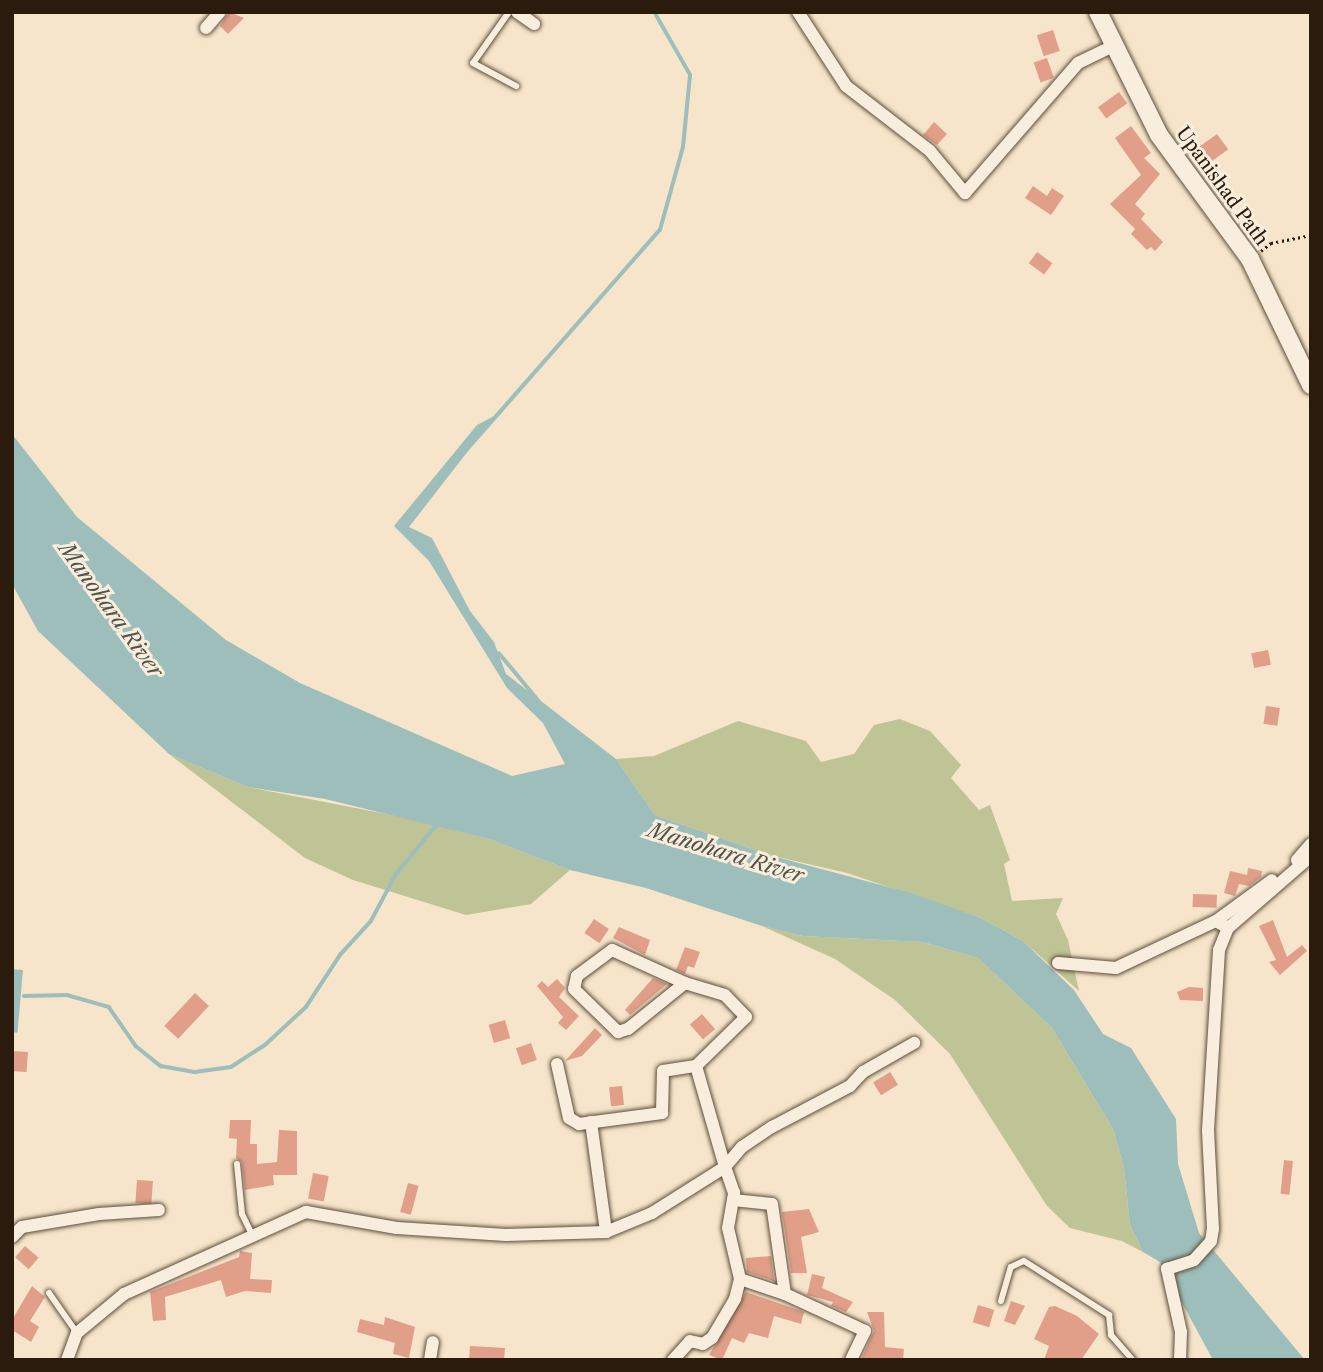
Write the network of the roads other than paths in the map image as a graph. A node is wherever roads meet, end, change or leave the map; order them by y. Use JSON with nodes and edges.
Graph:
{"nodes":[{"id":1,"x":220,"y":12,"type":"edge"},
{"id":2,"x":509,"y":12,"type":"edge"},
{"id":3,"x":517,"y":12,"type":"edge"},
{"id":4,"x":798,"y":12,"type":"edge"},
{"id":5,"x":1098,"y":12,"type":"edge"},
{"id":6,"x":534,"y":24,"type":"dead end"},
{"id":7,"x":206,"y":28,"type":"dead end"},
{"id":8,"x":1111,"y":47,"type":"junction"},
{"id":9,"x":516,"y":86,"type":"dead end"},
{"id":10,"x":1311,"y":385,"type":"edge"},
{"id":11,"x":1311,"y":844,"type":"edge"},
{"id":12,"x":1311,"y":856,"type":"edge"},
{"id":13,"x":1216,"y":921,"type":"junction"},
{"id":14,"x":1228,"y":928,"type":"junction"},
{"id":15,"x":1058,"y":962,"type":"dead end"},
{"id":16,"x":685,"y":984,"type":"junction"},
{"id":17,"x":914,"y":1043,"type":"dead end"},
{"id":18,"x":557,"y":1063,"type":"dead end"},
{"id":19,"x":696,"y":1066,"type":"junction"},
{"id":20,"x":591,"y":1122,"type":"junction"},
{"id":21,"x":237,"y":1164,"type":"dead end"},
{"id":22,"x":726,"y":1167,"type":"junction"},
{"id":23,"x":733,"y":1200,"type":"junction"},
{"id":24,"x":159,"y":1210,"type":"dead end"},
{"id":25,"x":606,"y":1232,"type":"junction"},
{"id":26,"x":12,"y":1237,"type":"edge"},
{"id":27,"x":254,"y":1238,"type":"junction"},
{"id":28,"x":740,"y":1279,"type":"junction"},
{"id":29,"x":50,"y":1293,"type":"dead end"},
{"id":30,"x":785,"y":1294,"type":"junction"},
{"id":31,"x":1001,"y":1301,"type":"dead end"},
{"id":32,"x":77,"y":1333,"type":"junction"},
{"id":33,"x":433,"y":1342,"type":"dead end"},
{"id":34,"x":67,"y":1360,"type":"edge"},
{"id":35,"x":430,"y":1360,"type":"edge"},
{"id":36,"x":673,"y":1360,"type":"edge"},
{"id":37,"x":851,"y":1360,"type":"edge"},
{"id":38,"x":1133,"y":1360,"type":"edge"},
{"id":39,"x":1180,"y":1360,"type":"edge"}],
"edges":[{"from":1,"to":7,"type":"street"},
{"from":2,"to":9,"type":"lane"},
{"from":3,"to":6,"type":"street"},
{"from":4,"to":8,"type":"street"},
{"from":5,"to":8,"type":"main road","name":"Upanishad Path"},
{"from":8,"to":10,"type":"main road","name":"Upanishad Path"},
{"from":11,"to":13,"type":"street"},
{"from":12,"to":14,"type":"street"},
{"from":13,"to":14,"type":"street"},
{"from":13,"to":15,"type":"street"},
{"from":14,"to":39,"type":"street"},
{"from":16,"to":16,"type":"street"},
{"from":16,"to":19,"type":"street"},
{"from":17,"to":22,"type":"street"},
{"from":18,"to":20,"type":"street"},
{"from":19,"to":20,"type":"street"},
{"from":19,"to":22,"type":"street"},
{"from":20,"to":25,"type":"street"},
{"from":21,"to":27,"type":"lane"},
{"from":22,"to":23,"type":"street"},
{"from":22,"to":25,"type":"street"},
{"from":23,"to":28,"type":"street"},
{"from":23,"to":30,"type":"street"},
{"from":24,"to":26,"type":"street"},
{"from":25,"to":27,"type":"street"},
{"from":27,"to":32,"type":"street"},
{"from":28,"to":30,"type":"street"},
{"from":28,"to":36,"type":"street"},
{"from":29,"to":32,"type":"lane"},
{"from":30,"to":37,"type":"street"},
{"from":31,"to":38,"type":"lane"},
{"from":32,"to":34,"type":"street"},
{"from":33,"to":35,"type":"street"}]}
